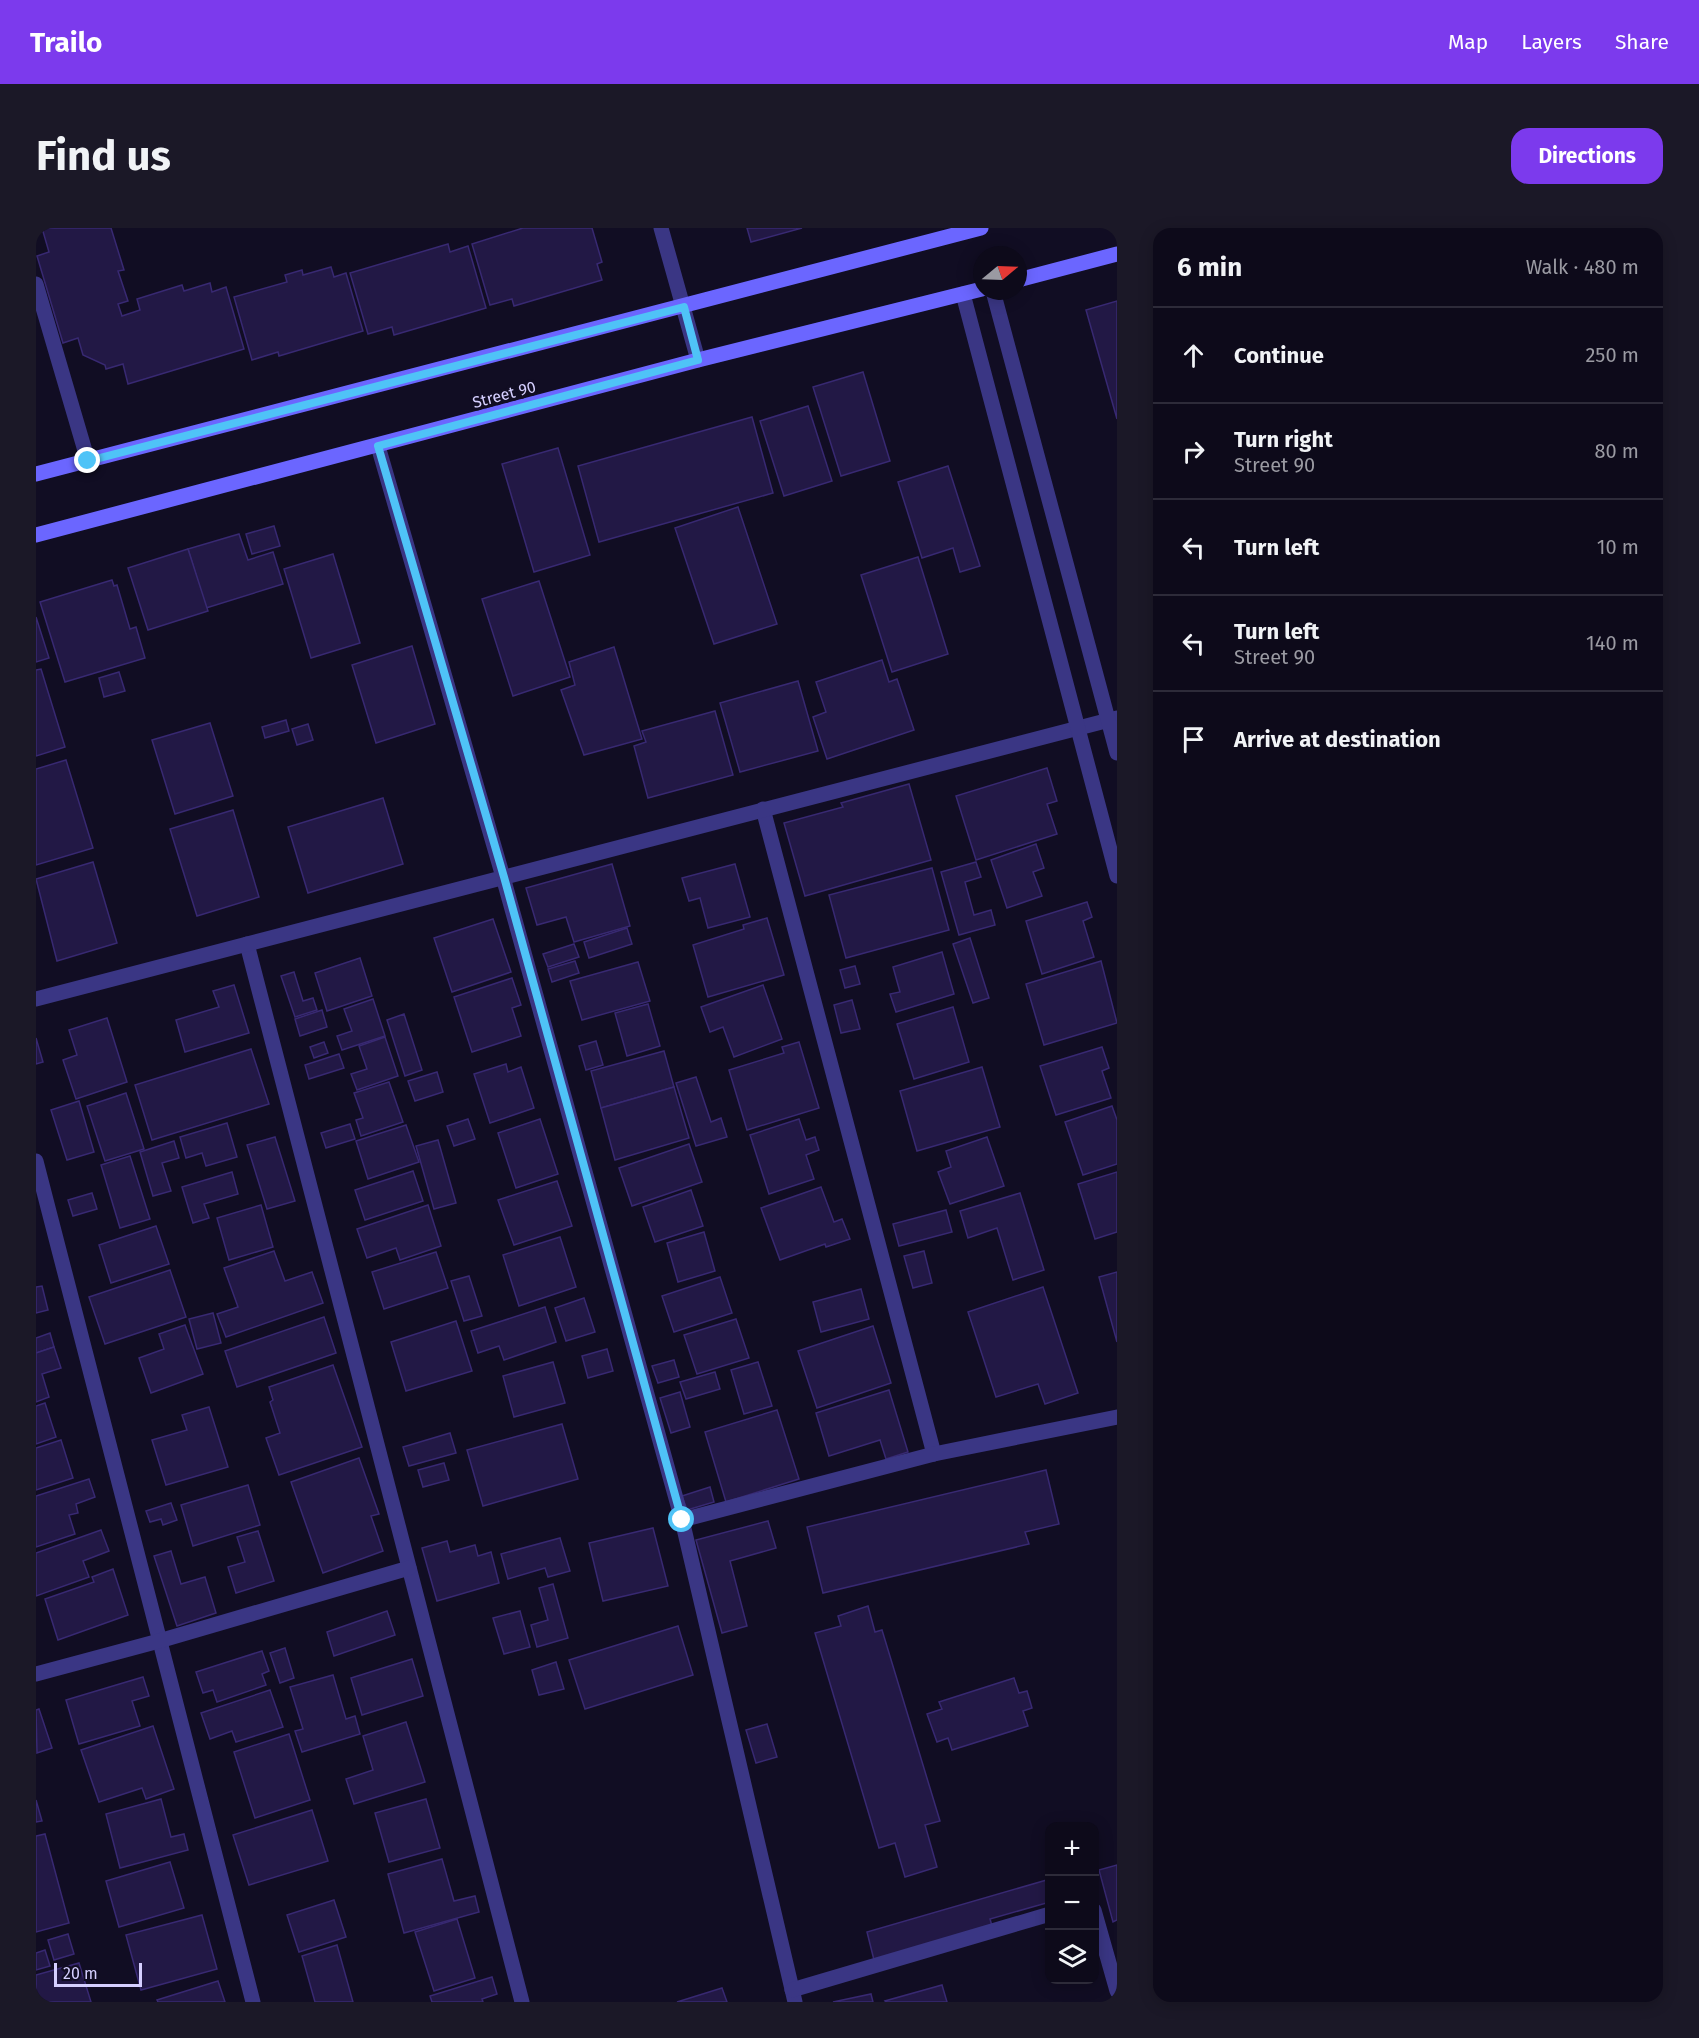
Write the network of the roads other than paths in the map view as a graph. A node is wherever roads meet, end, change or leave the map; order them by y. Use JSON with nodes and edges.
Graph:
{"nodes":[{"id":1,"x":661,"y":228,"type":"edge"},
{"id":2,"x":981,"y":228,"type":"edge"},
{"id":3,"x":1117,"y":254,"type":"edge"},
{"id":4,"x":1027,"y":278,"type":"edge"},
{"id":5,"x":36,"y":284,"type":"edge"},
{"id":6,"x":973,"y":292,"type":"edge"},
{"id":7,"x":963,"y":294,"type":"junction"},
{"id":8,"x":996,"y":300,"type":"edge"},
{"id":9,"x":684,"y":307,"type":"junction"},
{"id":10,"x":698,"y":360,"type":"junction"},
{"id":11,"x":378,"y":446,"type":"junction"},
{"id":12,"x":88,"y":461,"type":"junction"},
{"id":13,"x":36,"y":474,"type":"edge"},
{"id":14,"x":36,"y":535,"type":"edge"},
{"id":15,"x":1113,"y":719,"type":"edge"},
{"id":16,"x":1078,"y":728,"type":"junction"},
{"id":17,"x":1117,"y":753,"type":"edge"},
{"id":18,"x":763,"y":809,"type":"junction"},
{"id":19,"x":1117,"y":876,"type":"edge"},
{"id":20,"x":504,"y":877,"type":"junction"},
{"id":21,"x":248,"y":944,"type":"junction"},
{"id":22,"x":36,"y":999,"type":"edge"},
{"id":23,"x":36,"y":1161,"type":"edge"},
{"id":24,"x":1117,"y":1417,"type":"edge"},
{"id":25,"x":934,"y":1454,"type":"junction"},
{"id":26,"x":682,"y":1520,"type":"junction"},
{"id":27,"x":409,"y":1568,"type":"junction"},
{"id":28,"x":159,"y":1641,"type":"junction"},
{"id":29,"x":36,"y":1674,"type":"edge"},
{"id":30,"x":1045,"y":1916,"type":"edge"},
{"id":31,"x":1099,"y":1925,"type":"edge"},
{"id":32,"x":1117,"y":1992,"type":"edge"},
{"id":33,"x":794,"y":1996,"type":"edge"},
{"id":34,"x":253,"y":2002,"type":"edge"},
{"id":35,"x":522,"y":2002,"type":"edge"}],
"edges":[{"from":1,"to":9,"type":"street"},
{"from":2,"to":9,"type":"main road"},
{"from":3,"to":4,"type":"main road"},
{"from":5,"to":12,"type":"street"},
{"from":6,"to":7,"type":"main road","name":"Street 90"},
{"from":7,"to":10,"type":"main road","name":"Street 90"},
{"from":7,"to":16,"type":"street"},
{"from":8,"to":15,"type":"street"},
{"from":9,"to":10,"type":"street"},
{"from":9,"to":12,"type":"main road"},
{"from":10,"to":11,"type":"main road","name":"Street 90"},
{"from":11,"to":14,"type":"main road","name":"Street 90"},
{"from":11,"to":20,"type":"street"},
{"from":12,"to":13,"type":"main road"},
{"from":15,"to":16,"type":"street"},
{"from":15,"to":17,"type":"street"},
{"from":16,"to":18,"type":"street"},
{"from":16,"to":19,"type":"street"},
{"from":18,"to":20,"type":"street"},
{"from":18,"to":25,"type":"street"},
{"from":20,"to":21,"type":"street"},
{"from":20,"to":26,"type":"street"},
{"from":21,"to":22,"type":"street"},
{"from":21,"to":27,"type":"street"},
{"from":23,"to":28,"type":"street"},
{"from":24,"to":25,"type":"street"},
{"from":25,"to":26,"type":"street"},
{"from":26,"to":33,"type":"street"},
{"from":27,"to":28,"type":"street"},
{"from":27,"to":35,"type":"street"},
{"from":28,"to":29,"type":"street"},
{"from":28,"to":34,"type":"street"},
{"from":30,"to":33,"type":"street"},
{"from":31,"to":32,"type":"street"}]}
